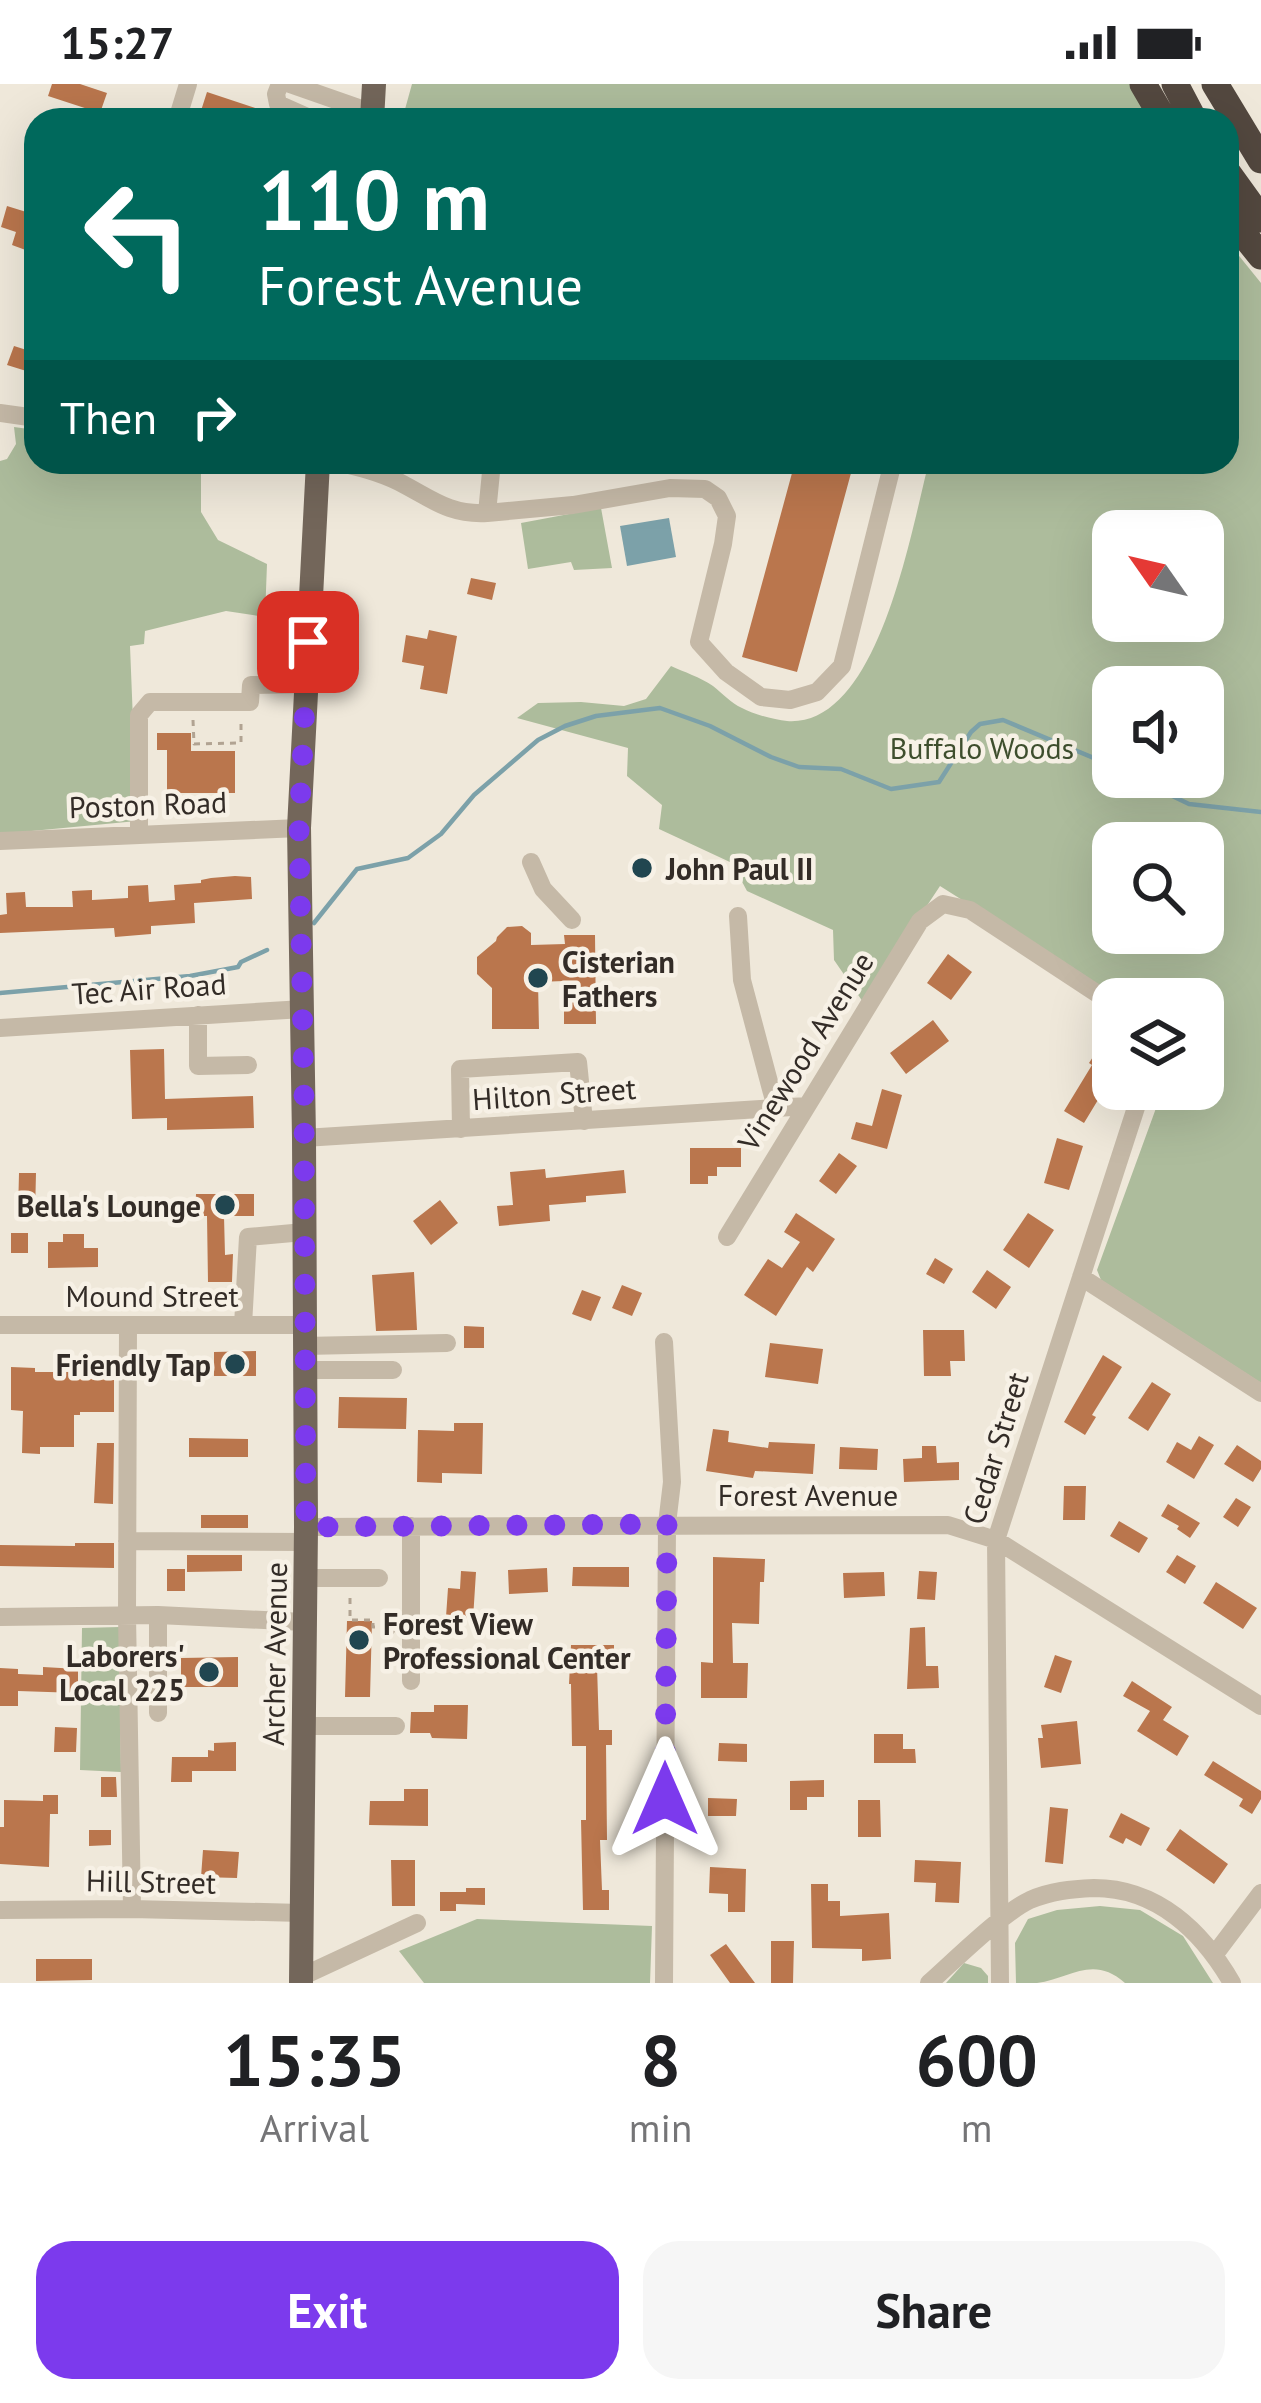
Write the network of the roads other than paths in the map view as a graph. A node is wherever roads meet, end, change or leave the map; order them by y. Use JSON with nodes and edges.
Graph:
{"nodes":[{"id":1,"x":290,"y":84,"type":"edge"},
{"id":2,"x":312,"y":92,"type":"junction"},
{"id":3,"x":307,"y":108,"type":"edge"},
{"id":4,"x":352,"y":108,"type":"edge"},
{"id":5,"x":1239,"y":124,"type":"edge"},
{"id":6,"x":1261,"y":160,"type":"edge"},
{"id":7,"x":1239,"y":189,"type":"edge"},
{"id":8,"x":1261,"y":220,"type":"edge"},
{"id":9,"x":1239,"y":229,"type":"edge"},
{"id":10,"x":1261,"y":256,"type":"edge"},
{"id":11,"x":316,"y":474,"type":"edge"},
{"id":12,"x":378,"y":474,"type":"edge"},
{"id":13,"x":491,"y":474,"type":"edge"},
{"id":14,"x":890,"y":474,"type":"edge"},
{"id":15,"x":487,"y":513,"type":"junction"},
{"id":16,"x":305,"y":684,"type":"junction"},
{"id":17,"x":299,"y":828,"type":"junction"},
{"id":18,"x":140,"y":833,"type":"junction"},
{"id":19,"x":0,"y":841,"type":"edge"},
{"id":20,"x":531,"y":862,"type":"dead end"},
{"id":21,"x":738,"y":916,"type":"dead end"},
{"id":22,"x":572,"y":920,"type":"dead end"},
{"id":23,"x":1092,"y":990,"type":"edge"},
{"id":24,"x":303,"y":1009,"type":"junction"},
{"id":25,"x":198,"y":1015,"type":"junction"},
{"id":26,"x":0,"y":1028,"type":"edge"},
{"id":27,"x":248,"y":1065,"type":"dead end"},
{"id":28,"x":807,"y":1106,"type":"junction"},
{"id":29,"x":776,"y":1108,"type":"junction"},
{"id":30,"x":1135,"y":1110,"type":"edge"},
{"id":31,"x":584,"y":1121,"type":"junction"},
{"id":32,"x":461,"y":1129,"type":"junction"},
{"id":33,"x":304,"y":1138,"type":"junction"},
{"id":34,"x":304,"y":1232,"type":"junction"},
{"id":35,"x":727,"y":1237,"type":"dead end"},
{"id":36,"x":1081,"y":1277,"type":"junction"},
{"id":37,"x":243,"y":1324,"type":"junction"},
{"id":38,"x":0,"y":1325,"type":"edge"},
{"id":39,"x":128,"y":1325,"type":"junction"},
{"id":40,"x":664,"y":1342,"type":"dead end"},
{"id":41,"x":447,"y":1343,"type":"dead end"},
{"id":42,"x":304,"y":1347,"type":"junction"},
{"id":43,"x":393,"y":1370,"type":"dead end"},
{"id":44,"x":1261,"y":1393,"type":"edge"},
{"id":45,"x":667,"y":1524,"type":"junction"},
{"id":46,"x":411,"y":1526,"type":"junction"},
{"id":47,"x":306,"y":1534,"type":"junction"},
{"id":48,"x":995,"y":1540,"type":"junction"},
{"id":49,"x":127,"y":1541,"type":"junction"},
{"id":50,"x":305,"y":1578,"type":"junction"},
{"id":51,"x":379,"y":1578,"type":"dead end"},
{"id":52,"x":127,"y":1616,"type":"junction"},
{"id":53,"x":158,"y":1616,"type":"junction"},
{"id":54,"x":0,"y":1617,"type":"edge"},
{"id":55,"x":304,"y":1622,"type":"junction"},
{"id":56,"x":411,"y":1681,"type":"dead end"},
{"id":57,"x":1261,"y":1706,"type":"edge"},
{"id":58,"x":158,"y":1713,"type":"dead end"},
{"id":59,"x":303,"y":1726,"type":"junction"},
{"id":60,"x":396,"y":1726,"type":"dead end"},
{"id":61,"x":1261,"y":1893,"type":"edge"},
{"id":62,"x":132,"y":1909,"type":"junction"},
{"id":63,"x":0,"y":1910,"type":"edge"},
{"id":64,"x":302,"y":1913,"type":"junction"},
{"id":65,"x":1000,"y":1922,"type":"junction"},
{"id":66,"x":417,"y":1923,"type":"dead end"},
{"id":67,"x":1215,"y":1954,"type":"junction"},
{"id":68,"x":301,"y":1980,"type":"edge"},
{"id":69,"x":664,"y":1983,"type":"edge"},
{"id":70,"x":929,"y":1983,"type":"edge"},
{"id":71,"x":1000,"y":1983,"type":"edge"},
{"id":72,"x":1232,"y":1983,"type":"edge"}],
"edges":[{"from":1,"to":2,"type":"street"},
{"from":2,"to":3,"type":"street"},
{"from":2,"to":4,"type":"street"},
{"from":5,"to":6,"type":"highway"},
{"from":7,"to":8,"type":"highway"},
{"from":9,"to":10,"type":"highway"},
{"from":11,"to":16,"type":"main road","name":"Archer Avenue"},
{"from":12,"to":15,"type":"street"},
{"from":13,"to":15,"type":"street"},
{"from":14,"to":15,"type":"street"},
{"from":16,"to":17,"type":"main road","name":"Archer Avenue"},
{"from":16,"to":18,"type":"street"},
{"from":17,"to":18,"type":"street","name":"Poston Road"},
{"from":17,"to":24,"type":"main road","name":"Archer Avenue"},
{"from":18,"to":19,"type":"street","name":"Poston Road"},
{"from":20,"to":22,"type":"street"},
{"from":21,"to":29,"type":"street"},
{"from":23,"to":28,"type":"street","name":"Vinewood Avenue"},
{"from":24,"to":25,"type":"street","name":"Tec Air Road"},
{"from":24,"to":33,"type":"main road","name":"Archer Avenue"},
{"from":25,"to":26,"type":"street","name":"Tec Air Road"},
{"from":25,"to":27,"type":"street"},
{"from":28,"to":29,"type":"street","name":"Hilton Street"},
{"from":28,"to":35,"type":"street","name":"Vinewood Avenue"},
{"from":29,"to":31,"type":"street","name":"Hilton Street"},
{"from":30,"to":36,"type":"street","name":"Cedar Street"},
{"from":31,"to":32,"type":"street","name":"Hilton Street"},
{"from":31,"to":32,"type":"street"},
{"from":32,"to":33,"type":"street","name":"Hilton Street"},
{"from":33,"to":34,"type":"main road","name":"Archer Avenue"},
{"from":34,"to":37,"type":"street"},
{"from":34,"to":42,"type":"main road","name":"Archer Avenue"},
{"from":36,"to":44,"type":"street"},
{"from":36,"to":48,"type":"street","name":"Cedar Street"},
{"from":37,"to":39,"type":"street","name":"Mound Street"},
{"from":37,"to":42,"type":"street","name":"Mound Street"},
{"from":38,"to":39,"type":"street","name":"Mound Street"},
{"from":39,"to":49,"type":"street"},
{"from":40,"to":45,"type":"street"},
{"from":41,"to":42,"type":"street"},
{"from":42,"to":43,"type":"street"},
{"from":42,"to":47,"type":"main road","name":"Archer Avenue"},
{"from":45,"to":46,"type":"street","name":"Forest Avenue"},
{"from":45,"to":48,"type":"street","name":"Forest Avenue"},
{"from":45,"to":69,"type":"street"},
{"from":46,"to":47,"type":"street","name":"Forest Avenue"},
{"from":46,"to":56,"type":"street"},
{"from":47,"to":49,"type":"street","name":"Forest Avenue"},
{"from":47,"to":50,"type":"main road","name":"Archer Avenue"},
{"from":48,"to":57,"type":"street","name":"Forest Avenue"},
{"from":48,"to":65,"type":"street","name":"Cedar Street"},
{"from":49,"to":52,"type":"street"},
{"from":50,"to":51,"type":"street"},
{"from":50,"to":55,"type":"main road","name":"Archer Avenue"},
{"from":52,"to":53,"type":"street"},
{"from":52,"to":54,"type":"street"},
{"from":52,"to":62,"type":"street"},
{"from":53,"to":55,"type":"street"},
{"from":53,"to":58,"type":"street"},
{"from":55,"to":59,"type":"main road","name":"Archer Avenue"},
{"from":59,"to":60,"type":"street"},
{"from":59,"to":64,"type":"main road","name":"Archer Avenue"},
{"from":61,"to":67,"type":"street"},
{"from":62,"to":63,"type":"street","name":"Hill Street"},
{"from":62,"to":64,"type":"street","name":"Hill Street"},
{"from":64,"to":68,"type":"main road","name":"Archer Avenue"},
{"from":65,"to":67,"type":"street"},
{"from":65,"to":70,"type":"street"},
{"from":65,"to":71,"type":"street","name":"Cedar Street"},
{"from":66,"to":68,"type":"street"},
{"from":67,"to":72,"type":"street"}]}
